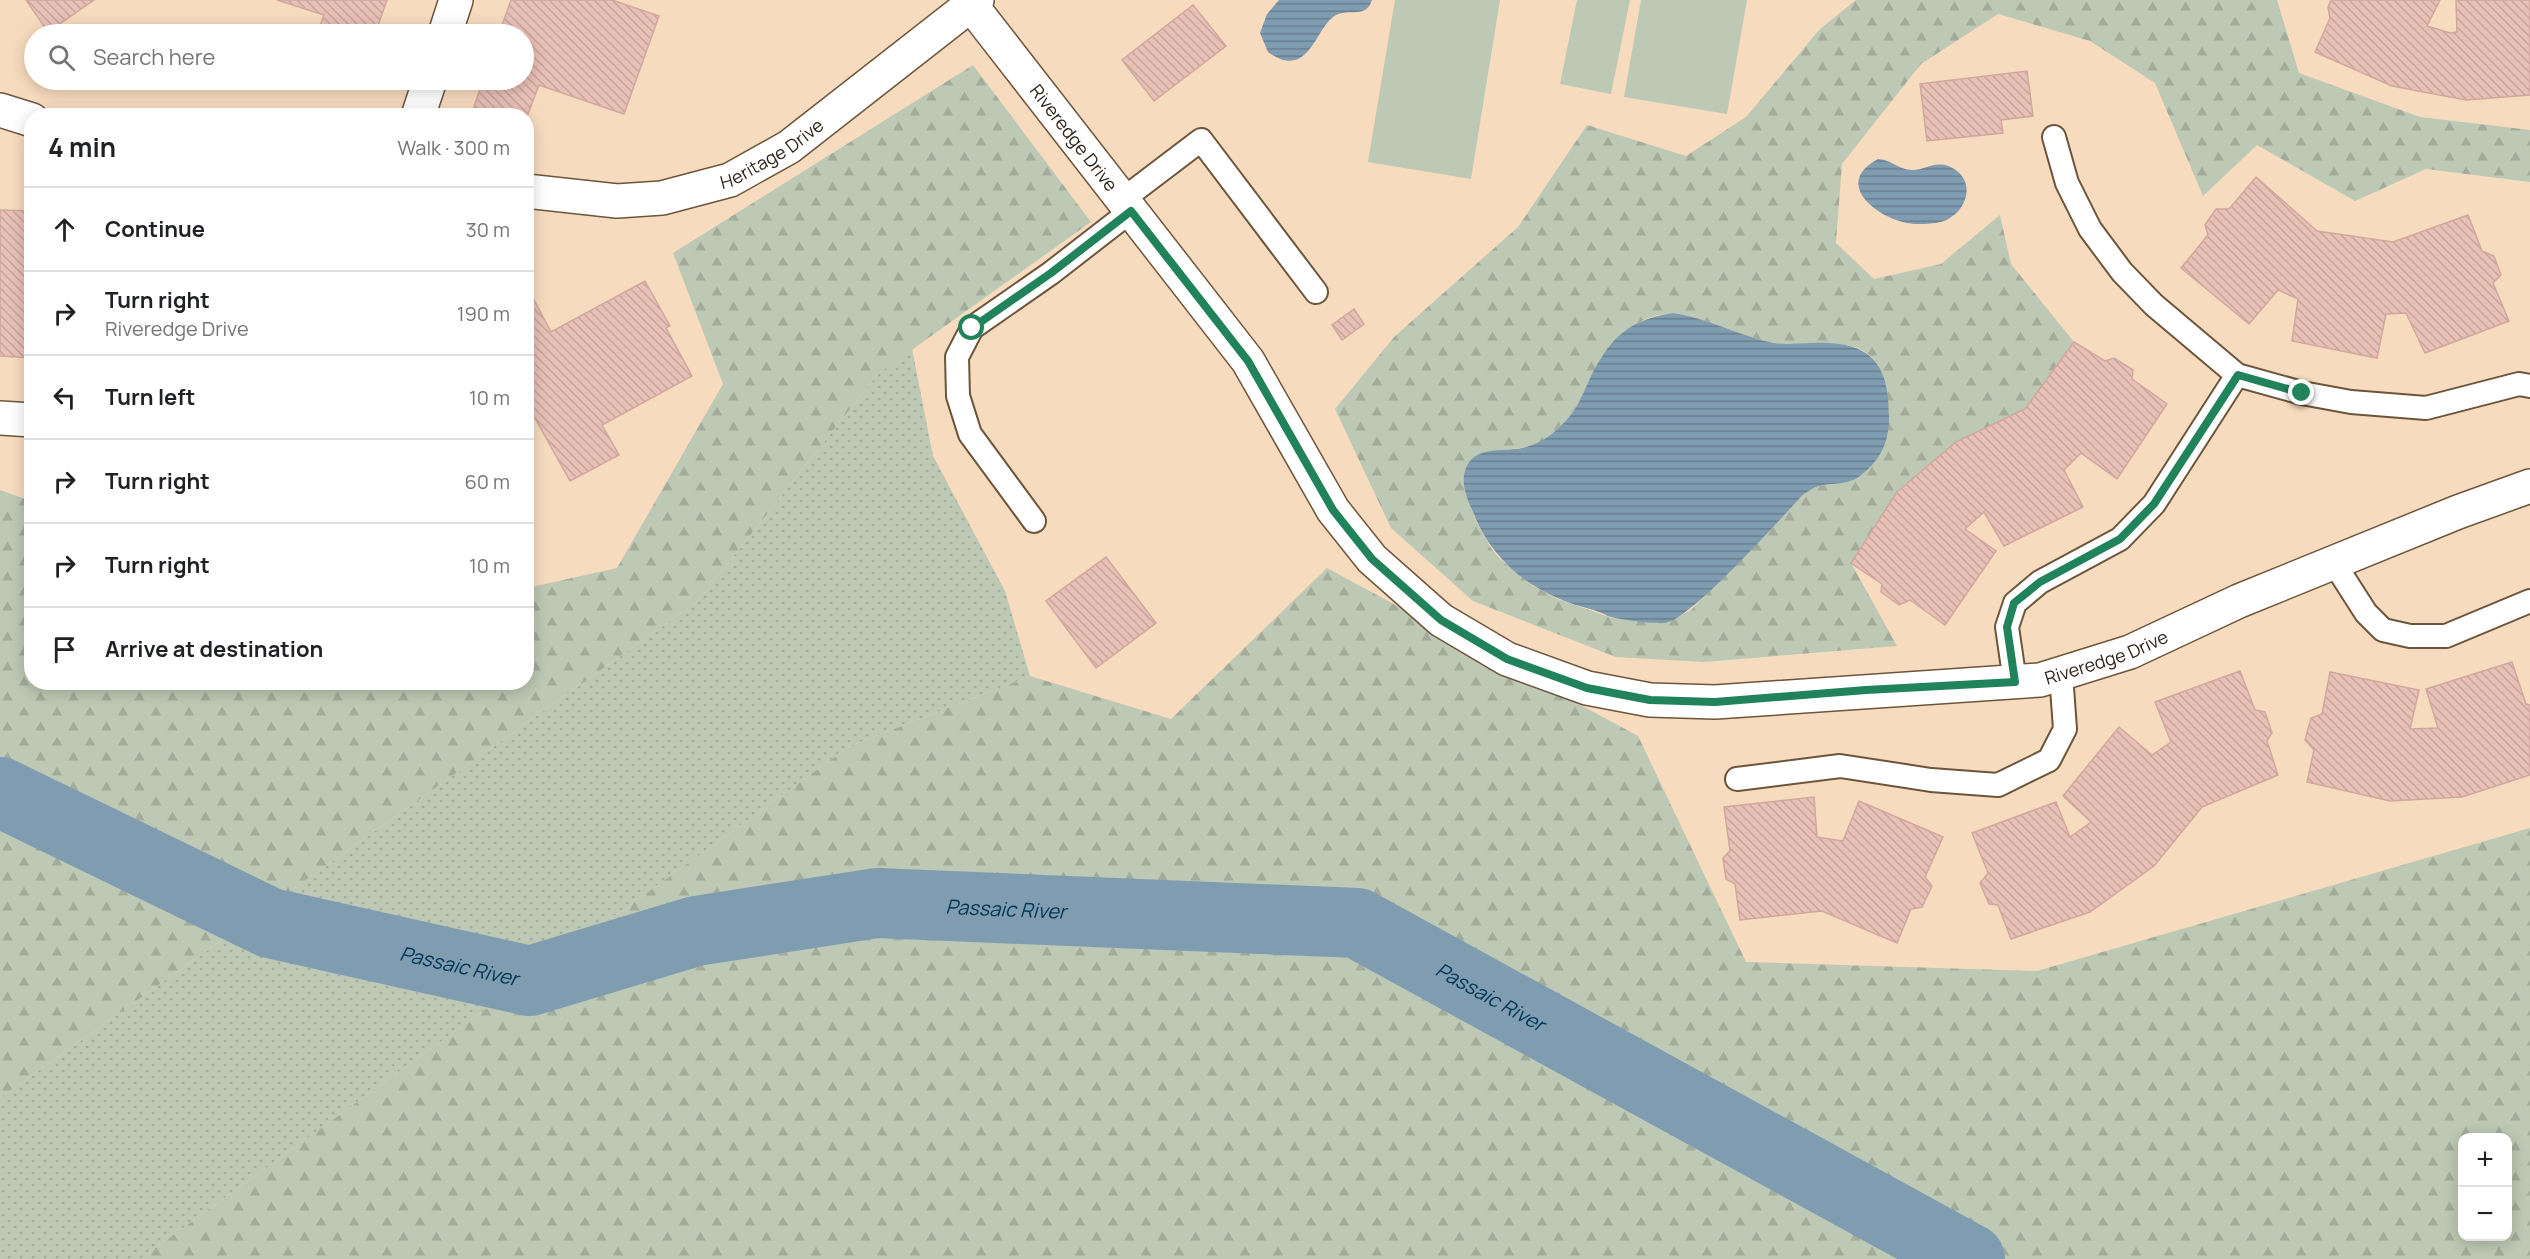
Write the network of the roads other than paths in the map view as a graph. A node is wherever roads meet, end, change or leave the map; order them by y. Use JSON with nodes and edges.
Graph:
{"nodes":[{"id":1,"x":456,"y":0,"type":"edge"},
{"id":2,"x":971,"y":2,"type":"edge"},
{"id":3,"x":448,"y":24,"type":"edge"},
{"id":4,"x":427,"y":90,"type":"edge"},
{"id":5,"x":421,"y":108,"type":"edge"},
{"id":6,"x":0,"y":110,"type":"edge"},
{"id":7,"x":24,"y":118,"type":"edge"},
{"id":8,"x":2054,"y":137,"type":"dead end"},
{"id":9,"x":534,"y":192,"type":"edge"},
{"id":10,"x":1126,"y":205,"type":"junction"},
{"id":11,"x":1316,"y":292,"type":"dead end"},
{"id":12,"x":2238,"y":375,"type":"junction"},
{"id":13,"x":2530,"y":386,"type":"edge"},
{"id":14,"x":0,"y":418,"type":"edge"},
{"id":15,"x":24,"y":420,"type":"edge"},
{"id":16,"x":2530,"y":486,"type":"edge"},
{"id":17,"x":1034,"y":521,"type":"dead end"},
{"id":18,"x":2334,"y":563,"type":"junction"},
{"id":19,"x":2530,"y":601,"type":"edge"},
{"id":20,"x":2061,"y":674,"type":"junction"},
{"id":21,"x":2015,"y":682,"type":"junction"},
{"id":22,"x":1737,"y":779,"type":"dead end"}],
"edges":[{"from":1,"to":3,"type":"street"},
{"from":2,"to":9,"type":"street","name":"Heritage Drive"},
{"from":2,"to":10,"type":"street","name":"Riveredge Drive"},
{"from":4,"to":5,"type":"street"},
{"from":6,"to":7,"type":"street"},
{"from":8,"to":12,"type":"lane"},
{"from":10,"to":11,"type":"lane"},
{"from":10,"to":17,"type":"lane"},
{"from":10,"to":21,"type":"street","name":"Riveredge Drive"},
{"from":12,"to":13,"type":"lane"},
{"from":12,"to":21,"type":"lane"},
{"from":14,"to":15,"type":"street"},
{"from":16,"to":18,"type":"street","name":"Riveredge Drive"},
{"from":18,"to":19,"type":"lane"},
{"from":18,"to":20,"type":"street","name":"Riveredge Drive"},
{"from":20,"to":21,"type":"street","name":"Riveredge Drive"},
{"from":20,"to":22,"type":"lane"}]}
